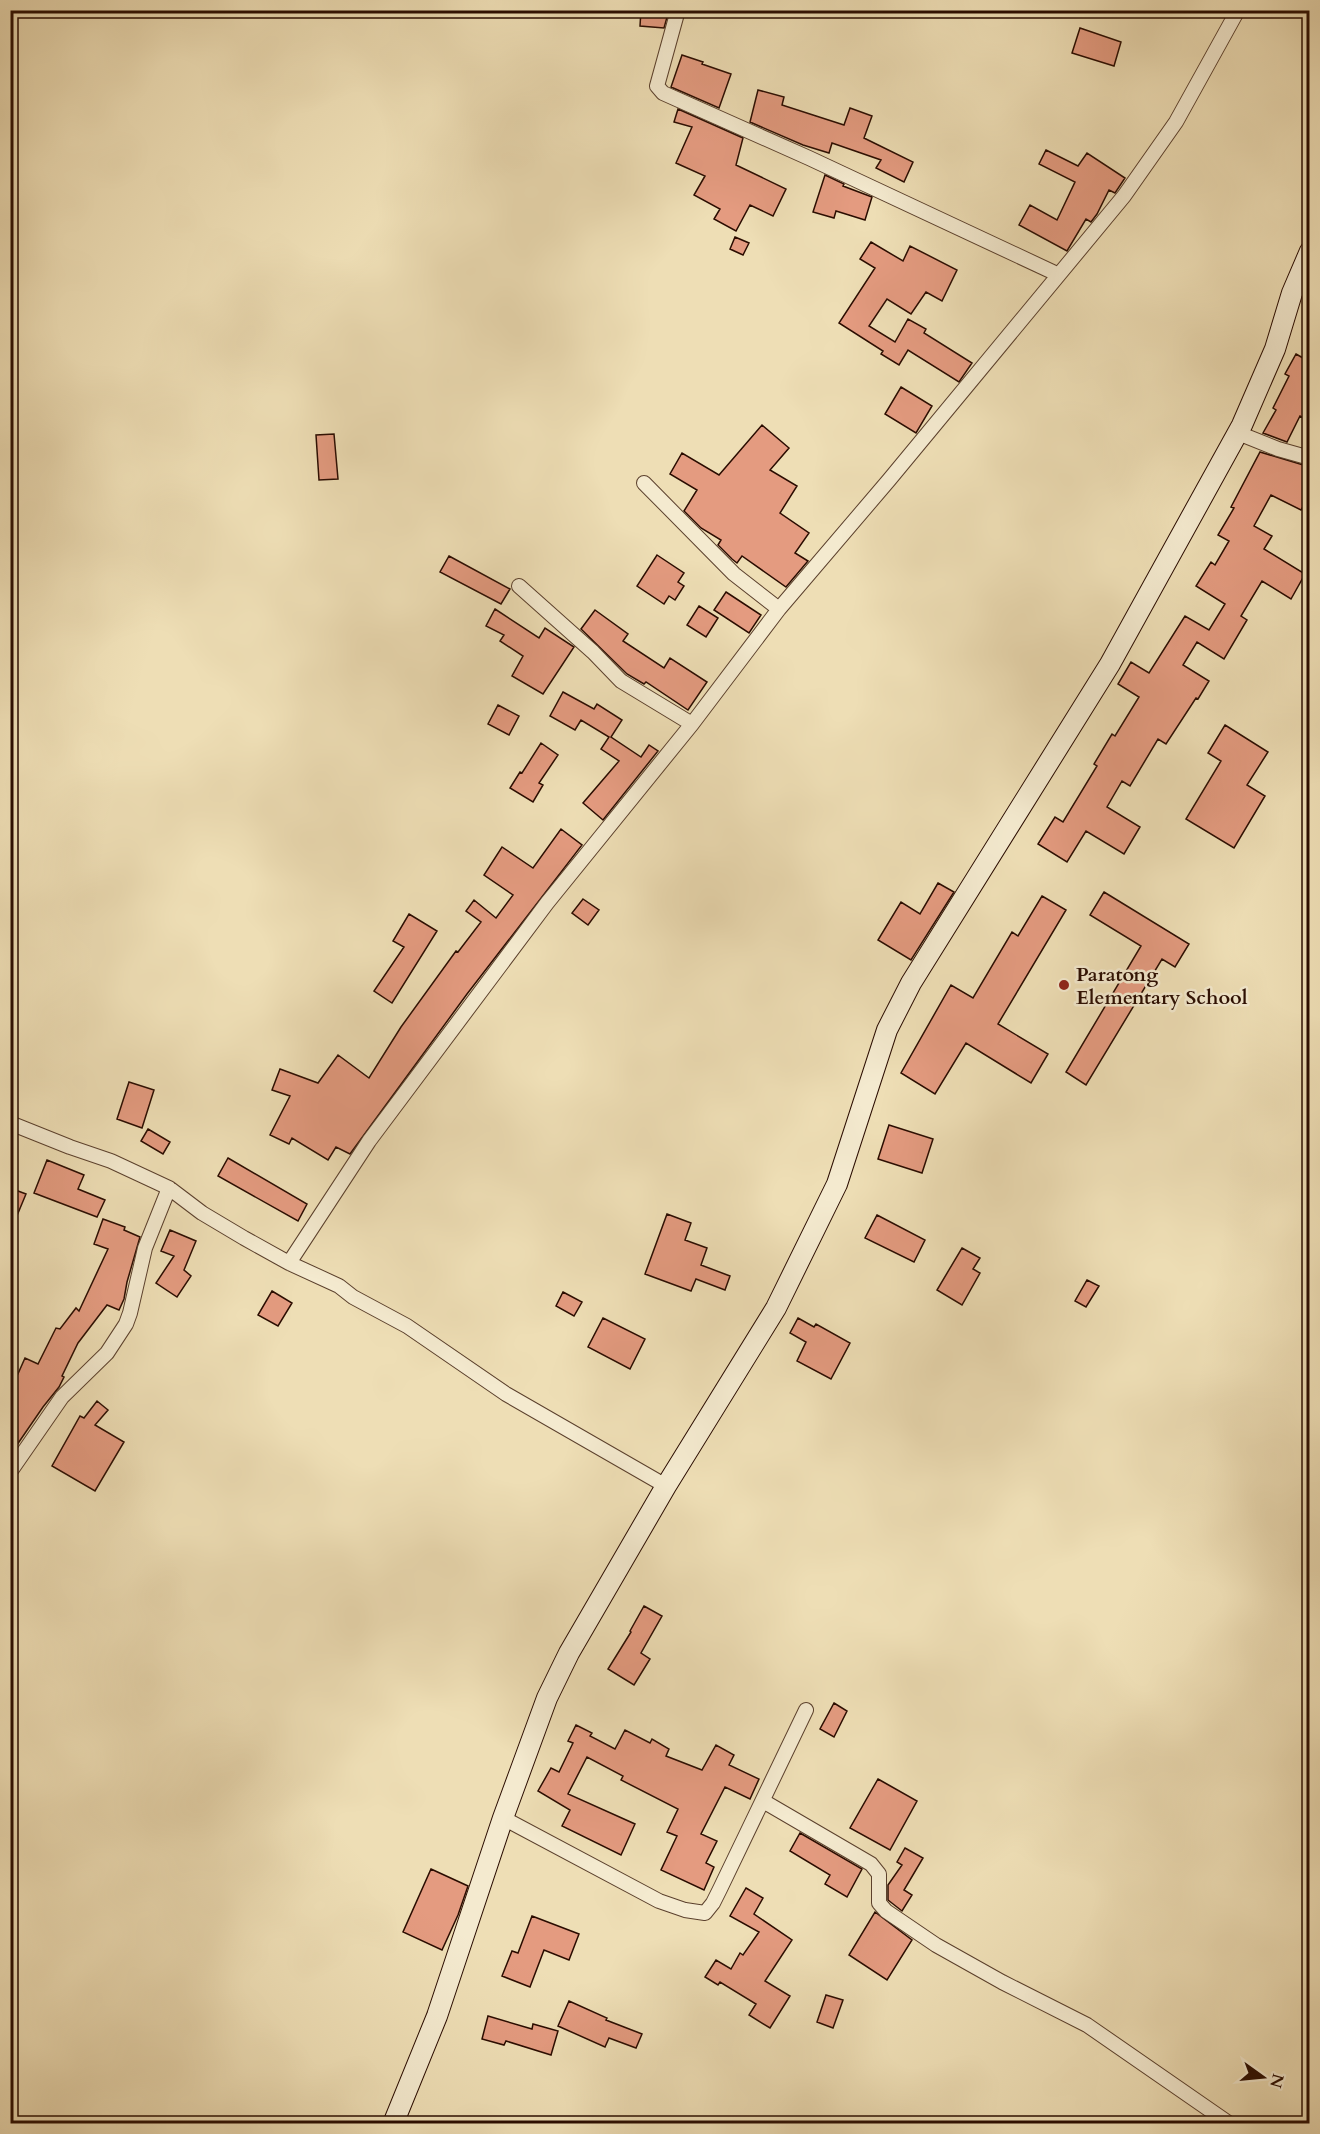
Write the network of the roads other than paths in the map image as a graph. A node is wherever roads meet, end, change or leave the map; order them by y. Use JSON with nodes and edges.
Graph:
{"nodes":[{"id":1,"x":678,"y":10,"type":"edge"},
{"id":2,"x":1238,"y":10,"type":"edge"},
{"id":3,"x":1310,"y":251,"type":"edge"},
{"id":4,"x":1057,"y":274,"type":"junction"},
{"id":5,"x":1238,"y":433,"type":"junction"},
{"id":6,"x":1310,"y":458,"type":"edge"},
{"id":7,"x":644,"y":483,"type":"dead end"},
{"id":8,"x":519,"y":586,"type":"dead end"},
{"id":9,"x":779,"y":609,"type":"junction"},
{"id":10,"x":692,"y":724,"type":"junction"},
{"id":11,"x":10,"y":1123,"type":"edge"},
{"id":12,"x":169,"y":1188,"type":"junction"},
{"id":13,"x":289,"y":1263,"type":"junction"},
{"id":14,"x":10,"y":1472,"type":"edge"},
{"id":15,"x":666,"y":1485,"type":"junction"},
{"id":16,"x":806,"y":1710,"type":"dead end"},
{"id":17,"x":763,"y":1801,"type":"junction"},
{"id":18,"x":503,"y":1818,"type":"junction"},
{"id":19,"x":393,"y":2124,"type":"edge"},
{"id":20,"x":1230,"y":2124,"type":"edge"}],
"edges":[{"from":1,"to":4,"type":"street"},
{"from":2,"to":4,"type":"street"},
{"from":3,"to":5,"type":"street"},
{"from":4,"to":9,"type":"street"},
{"from":5,"to":6,"type":"street"},
{"from":5,"to":15,"type":"street"},
{"from":7,"to":9,"type":"street"},
{"from":8,"to":10,"type":"street"},
{"from":9,"to":10,"type":"street"},
{"from":10,"to":13,"type":"street"},
{"from":11,"to":12,"type":"street"},
{"from":12,"to":13,"type":"street"},
{"from":12,"to":14,"type":"street"},
{"from":13,"to":15,"type":"street"},
{"from":15,"to":18,"type":"street"},
{"from":16,"to":17,"type":"street"},
{"from":17,"to":18,"type":"street"},
{"from":17,"to":20,"type":"street"},
{"from":18,"to":19,"type":"street"}]}
